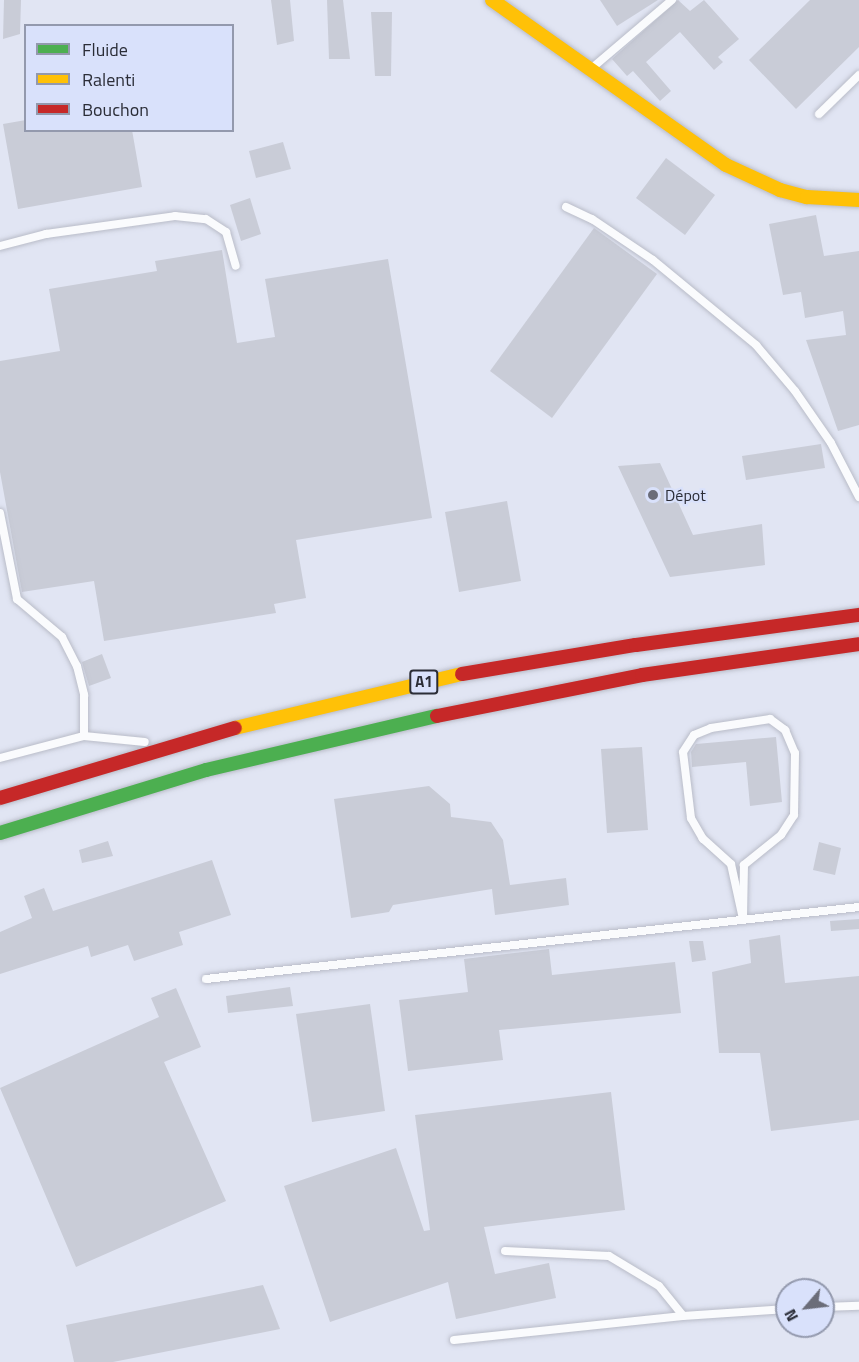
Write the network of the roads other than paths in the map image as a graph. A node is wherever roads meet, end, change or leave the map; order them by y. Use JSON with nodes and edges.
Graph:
{"nodes":[{"id":1,"x":492,"y":0,"type":"edge"},
{"id":2,"x":672,"y":0,"type":"edge"},
{"id":3,"x":591,"y":68,"type":"junction"},
{"id":4,"x":859,"y":75,"type":"edge"},
{"id":5,"x":819,"y":114,"type":"dead end"},
{"id":6,"x":859,"y":200,"type":"edge"},
{"id":7,"x":566,"y":207,"type":"dead end"},
{"id":8,"x":0,"y":246,"type":"edge"},
{"id":9,"x":236,"y":266,"type":"dead end"},
{"id":10,"x":859,"y":497,"type":"edge"},
{"id":11,"x":0,"y":513,"type":"edge"},
{"id":12,"x":859,"y":615,"type":"edge"},
{"id":13,"x":859,"y":644,"type":"edge"},
{"id":14,"x":84,"y":736,"type":"junction"},
{"id":15,"x":166,"y":746,"type":"junction"},
{"id":16,"x":0,"y":758,"type":"edge"},
{"id":17,"x":0,"y":798,"type":"edge"},
{"id":18,"x":0,"y":833,"type":"edge"},
{"id":19,"x":859,"y":907,"type":"edge"},
{"id":20,"x":744,"y":919,"type":"junction"},
{"id":21,"x":206,"y":979,"type":"dead end"},
{"id":22,"x":505,"y":1251,"type":"dead end"},
{"id":23,"x":859,"y":1306,"type":"edge"},
{"id":24,"x":835,"y":1307,"type":"edge"},
{"id":25,"x":775,"y":1310,"type":"edge"},
{"id":26,"x":683,"y":1316,"type":"junction"},
{"id":27,"x":454,"y":1340,"type":"dead end"}],
"edges":[{"from":1,"to":3,"type":"main road"},
{"from":2,"to":3,"type":"lane"},
{"from":3,"to":6,"type":"main road"},
{"from":4,"to":5,"type":"lane"},
{"from":7,"to":10,"type":"lane"},
{"from":8,"to":9,"type":"lane"},
{"from":11,"to":14,"type":"lane"},
{"from":12,"to":15,"type":"main road","number":"A1"},
{"from":13,"to":18,"type":"main road","number":"A1"},
{"from":14,"to":15,"type":"lane"},
{"from":14,"to":16,"type":"lane"},
{"from":15,"to":17,"type":"main road","number":"A1"},
{"from":19,"to":20,"type":"lane"},
{"from":20,"to":20,"type":"lane"},
{"from":20,"to":21,"type":"lane"},
{"from":22,"to":26,"type":"lane"},
{"from":23,"to":24,"type":"lane"},
{"from":25,"to":26,"type":"lane"},
{"from":26,"to":27,"type":"lane"}]}
